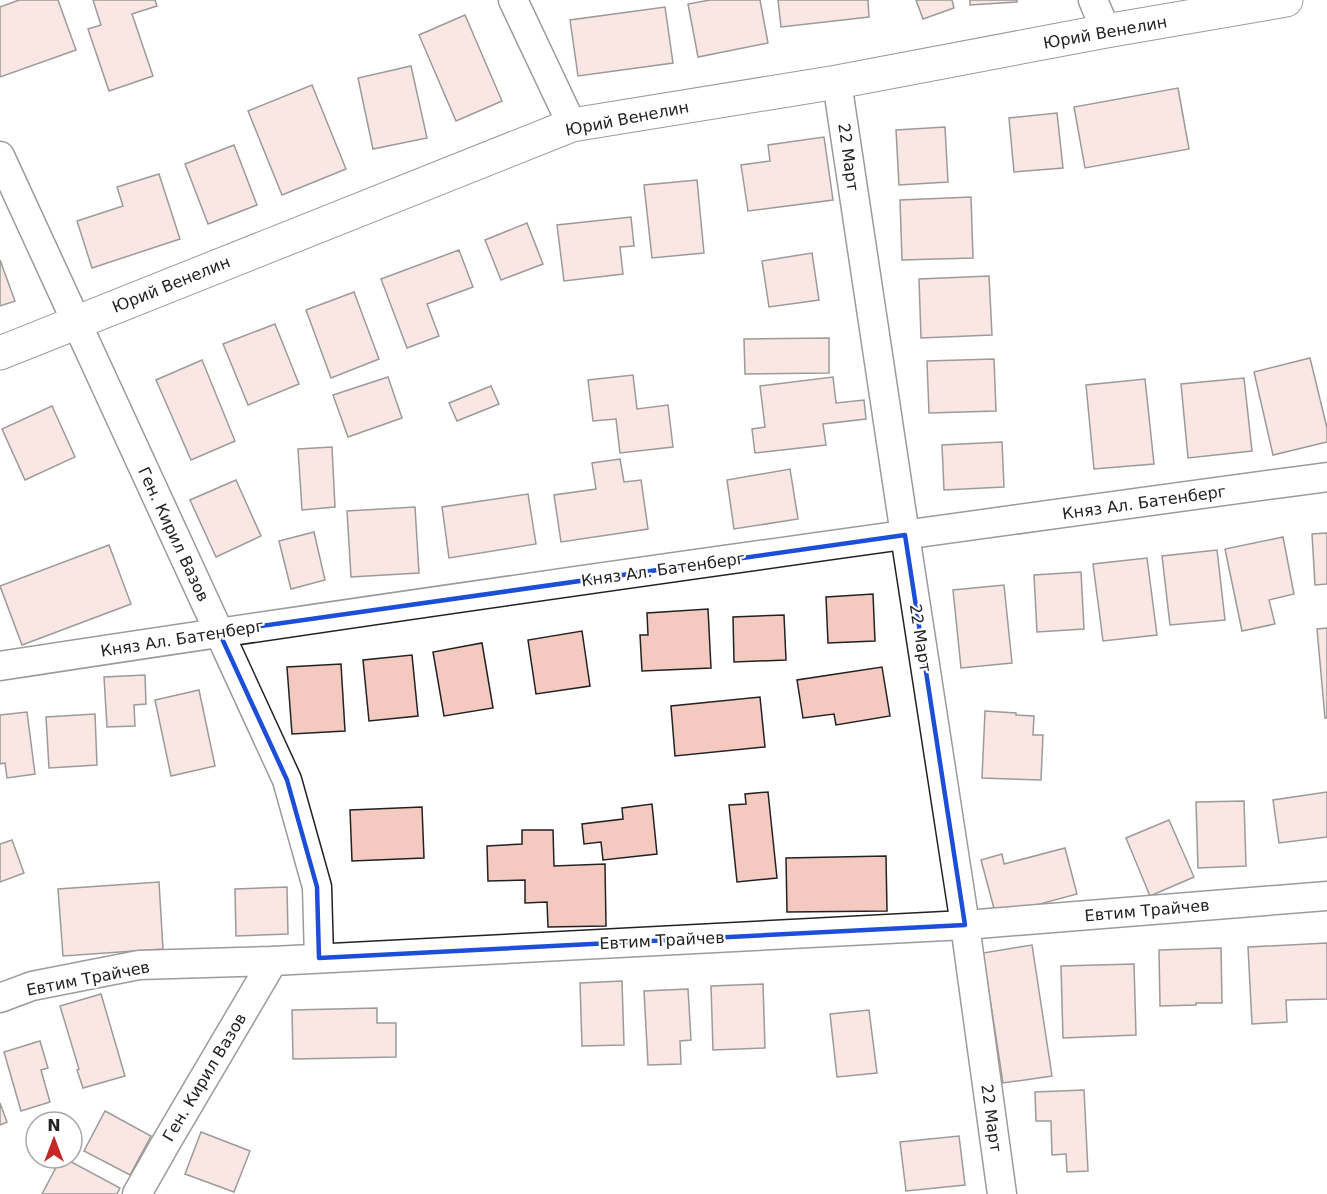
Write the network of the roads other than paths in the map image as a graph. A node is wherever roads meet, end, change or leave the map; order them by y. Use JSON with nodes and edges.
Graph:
{"nodes":[{"id":1,"x":513,"y":0,"type":"edge"},
{"id":2,"x":1093,"y":0,"type":"edge"},
{"id":3,"x":1286,"y":0,"type":"edge"},
{"id":4,"x":1106,"y":31,"type":"junction"},
{"id":5,"x":837,"y":82,"type":"junction"},
{"id":6,"x":572,"y":125,"type":"junction"},
{"id":7,"x":0,"y":156,"type":"edge"},
{"id":8,"x":77,"y":322,"type":"junction"},
{"id":9,"x":0,"y":353,"type":"edge"},
{"id":10,"x":1327,"y":477,"type":"edge"},
{"id":11,"x":905,"y":535,"type":"junction"},
{"id":12,"x":219,"y":632,"type":"junction"},
{"id":13,"x":0,"y":666,"type":"edge"},
{"id":14,"x":1327,"y":896,"type":"edge"},
{"id":15,"x":965,"y":925,"type":"junction"},
{"id":16,"x":319,"y":958,"type":"junction"},
{"id":17,"x":273,"y":961,"type":"junction"},
{"id":18,"x":0,"y":998,"type":"edge"},
{"id":19,"x":137,"y":1194,"type":"edge"},
{"id":20,"x":1002,"y":1194,"type":"edge"}],
"edges":[{"from":1,"to":6,"type":"street"},
{"from":2,"to":4,"type":"street"},
{"from":3,"to":4,"type":"street","name":"Юрий Венелин"},
{"from":4,"to":5,"type":"street","name":"Юрий Венелин"},
{"from":5,"to":6,"type":"street","name":"Юрий Венелин"},
{"from":5,"to":11,"type":"street","name":"22 Март"},
{"from":6,"to":8,"type":"street","name":"Юрий Венелин"},
{"from":7,"to":8,"type":"street","name":"Ген. Кирил Вазов"},
{"from":8,"to":9,"type":"street","name":"Юрий Венелин"},
{"from":8,"to":12,"type":"street","name":"Ген. Кирил Вазов"},
{"from":10,"to":11,"type":"street","name":"Княз Ал. Батенберг"},
{"from":11,"to":12,"type":"street","name":"Княз Ал. Батенберг"},
{"from":11,"to":15,"type":"street","name":"22 Март"},
{"from":12,"to":13,"type":"street","name":"Княз Ал. Батенберг"},
{"from":12,"to":16,"type":"street","name":"Ген. Кирил Вазов"},
{"from":14,"to":15,"type":"street","name":"Евтим Трайчев"},
{"from":15,"to":16,"type":"street","name":"Евтим Трайчев"},
{"from":15,"to":20,"type":"street","name":"22 Март"},
{"from":16,"to":17,"type":"street","name":"Евтим Трайчев"},
{"from":17,"to":18,"type":"street","name":"Евтим Трайчев"},
{"from":17,"to":19,"type":"street","name":"Ген. Кирил Вазов"}]}
